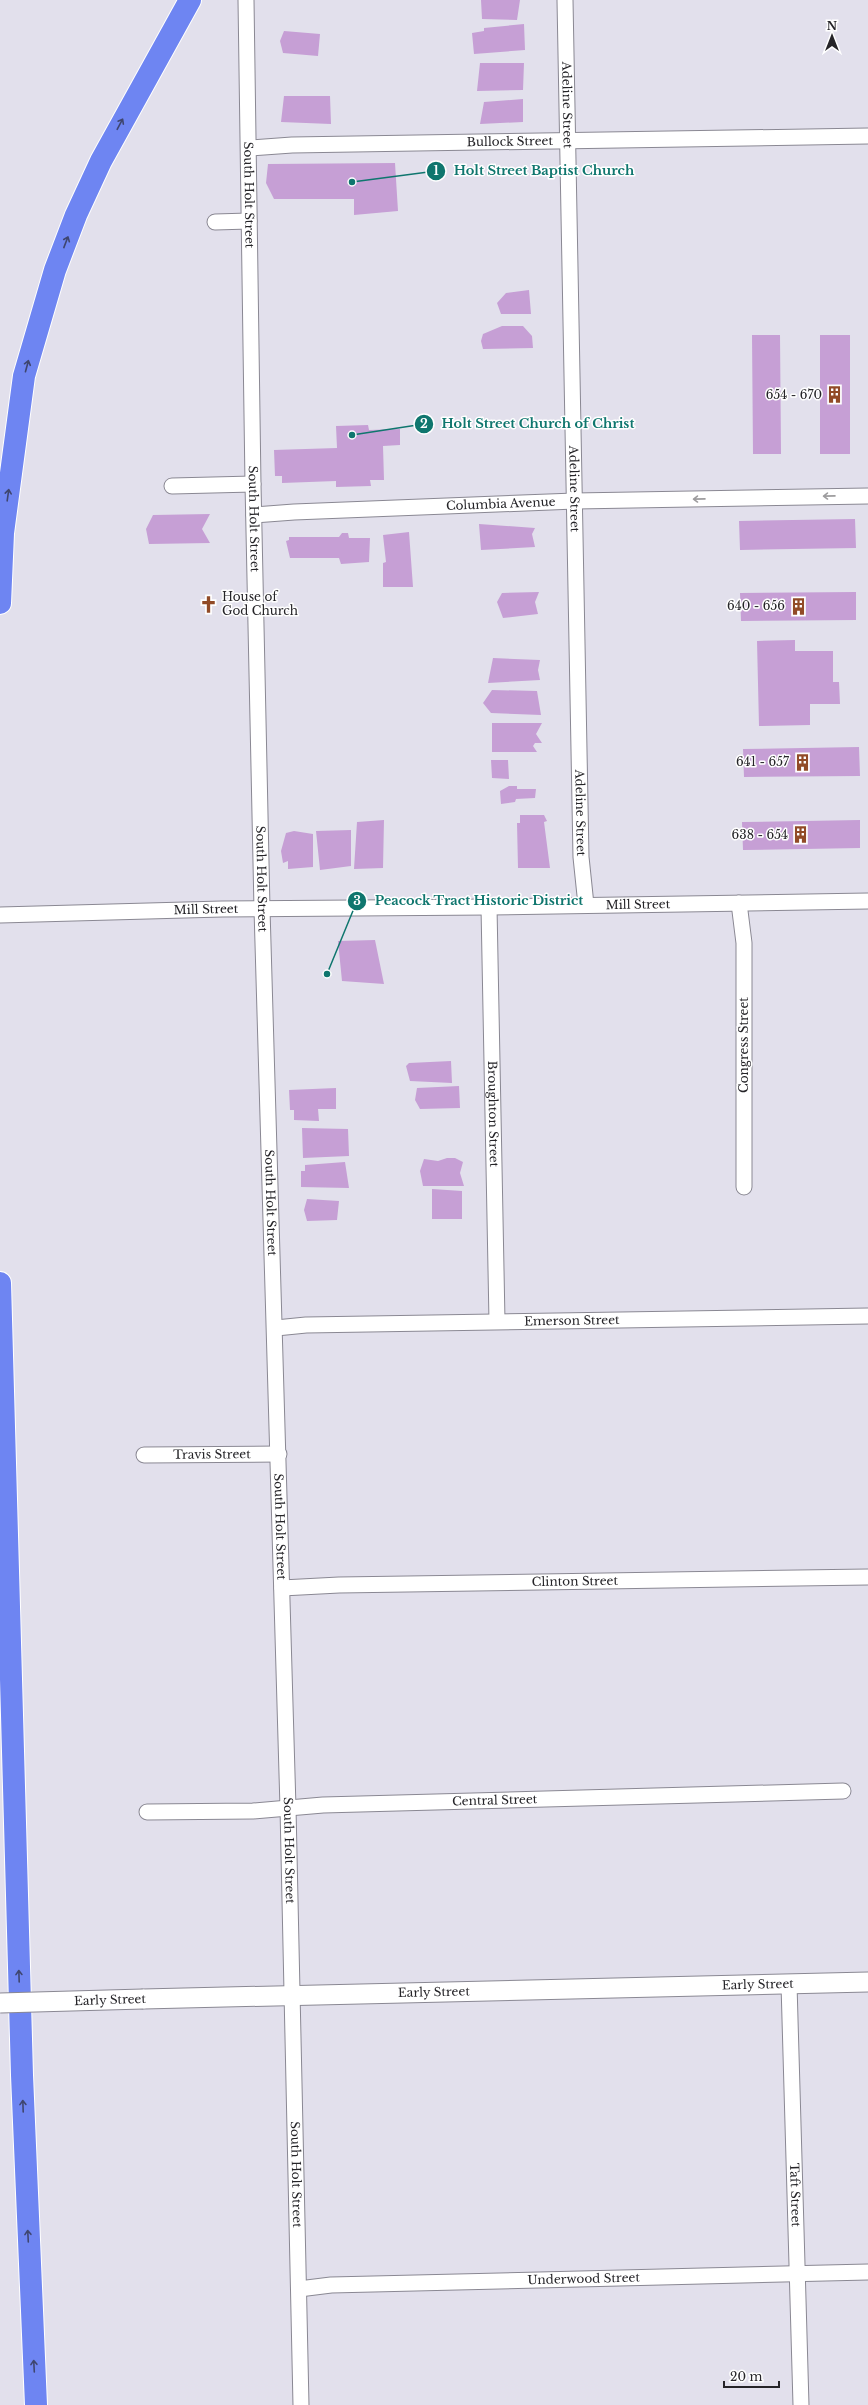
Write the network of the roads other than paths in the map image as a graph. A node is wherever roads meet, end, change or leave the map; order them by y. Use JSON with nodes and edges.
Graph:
{"nodes":[{"id":1,"x":246,"y":0,"type":"edge"},
{"id":2,"x":565,"y":0,"type":"edge"},
{"id":3,"x":189,"y":3,"type":"edge"},
{"id":4,"x":868,"y":136,"type":"edge"},
{"id":5,"x":568,"y":140,"type":"junction"},
{"id":6,"x":249,"y":148,"type":"junction"},
{"id":7,"x":249,"y":221,"type":"junction"},
{"id":8,"x":215,"y":222,"type":"dead end"},
{"id":9,"x":253,"y":484,"type":"junction"},
{"id":10,"x":172,"y":486,"type":"dead end"},
{"id":11,"x":868,"y":496,"type":"edge"},
{"id":12,"x":574,"y":501,"type":"junction"},
{"id":13,"x":254,"y":515,"type":"junction"},
{"id":14,"x":0,"y":603,"type":"edge"},
{"id":15,"x":868,"y":901,"type":"edge"},
{"id":16,"x":739,"y":903,"type":"junction"},
{"id":17,"x":586,"y":905,"type":"junction"},
{"id":18,"x":489,"y":907,"type":"junction"},
{"id":19,"x":262,"y":909,"type":"junction"},
{"id":20,"x":0,"y":915,"type":"edge"},
{"id":21,"x":744,"y":1187,"type":"dead end"},
{"id":22,"x":0,"y":1283,"type":"edge"},
{"id":23,"x":868,"y":1316,"type":"edge"},
{"id":24,"x":497,"y":1321,"type":"junction"},
{"id":25,"x":276,"y":1328,"type":"junction"},
{"id":26,"x":279,"y":1454,"type":"junction"},
{"id":27,"x":144,"y":1455,"type":"dead end"},
{"id":28,"x":868,"y":1577,"type":"edge"},
{"id":29,"x":282,"y":1588,"type":"junction"},
{"id":30,"x":843,"y":1791,"type":"dead end"},
{"id":31,"x":288,"y":1808,"type":"junction"},
{"id":32,"x":147,"y":1812,"type":"dead end"},
{"id":33,"x":868,"y":1982,"type":"edge"},
{"id":34,"x":789,"y":1984,"type":"junction"},
{"id":35,"x":293,"y":1994,"type":"junction"},
{"id":36,"x":0,"y":2003,"type":"edge"},
{"id":37,"x":868,"y":2272,"type":"edge"},
{"id":38,"x":798,"y":2273,"type":"junction"},
{"id":39,"x":299,"y":2289,"type":"junction"},
{"id":40,"x":36,"y":2405,"type":"edge"},
{"id":41,"x":301,"y":2405,"type":"edge"},
{"id":42,"x":801,"y":2405,"type":"edge"}],
"edges":[{"from":1,"to":6,"type":"street","name":"South Holt Street"},
{"from":2,"to":5,"type":"street","name":"Adeline Street"},
{"from":14,"to":3,"type":"highway","one_way":true},
{"from":4,"to":5,"type":"street","name":"Bullock Street"},
{"from":5,"to":6,"type":"street","name":"Bullock Street"},
{"from":5,"to":12,"type":"street","name":"Adeline Street"},
{"from":6,"to":7,"type":"street","name":"South Holt Street"},
{"from":7,"to":8,"type":"street"},
{"from":7,"to":9,"type":"street","name":"South Holt Street"},
{"from":9,"to":10,"type":"street"},
{"from":9,"to":13,"type":"street","name":"South Holt Street"},
{"from":11,"to":12,"type":"street","name":"Columbia Avenue","one_way":true},
{"from":12,"to":13,"type":"street","name":"Columbia Avenue"},
{"from":12,"to":17,"type":"street","name":"Adeline Street"},
{"from":13,"to":19,"type":"street","name":"South Holt Street"},
{"from":15,"to":16,"type":"street","name":"Mill Street"},
{"from":16,"to":17,"type":"street","name":"Mill Street"},
{"from":16,"to":21,"type":"street","name":"Congress Street"},
{"from":17,"to":18,"type":"street","name":"Mill Street"},
{"from":18,"to":19,"type":"street","name":"Mill Street"},
{"from":18,"to":24,"type":"street","name":"Broughton Street"},
{"from":19,"to":20,"type":"street","name":"Mill Street"},
{"from":19,"to":25,"type":"street","name":"South Holt Street"},
{"from":40,"to":22,"type":"highway","one_way":true},
{"from":23,"to":24,"type":"street","name":"Emerson Street"},
{"from":24,"to":25,"type":"street","name":"Emerson Street"},
{"from":25,"to":26,"type":"street","name":"South Holt Street"},
{"from":26,"to":27,"type":"street","name":"Travis Street"},
{"from":26,"to":29,"type":"street","name":"South Holt Street"},
{"from":28,"to":29,"type":"street","name":"Clinton Street"},
{"from":29,"to":31,"type":"street","name":"South Holt Street"},
{"from":30,"to":31,"type":"street","name":"Central Street"},
{"from":31,"to":32,"type":"street","name":"Central Street"},
{"from":31,"to":35,"type":"street","name":"South Holt Street"},
{"from":33,"to":34,"type":"street","name":"Early Street"},
{"from":34,"to":35,"type":"street","name":"Early Street"},
{"from":34,"to":38,"type":"street","name":"Taft Street"},
{"from":35,"to":36,"type":"street","name":"Early Street","bridge":true},
{"from":35,"to":39,"type":"street","name":"South Holt Street"},
{"from":37,"to":38,"type":"street","name":"Underwood Street"},
{"from":38,"to":39,"type":"street","name":"Underwood Street"},
{"from":38,"to":42,"type":"street","name":"Taft Street"},
{"from":39,"to":41,"type":"street","name":"South Holt Street"}]}
